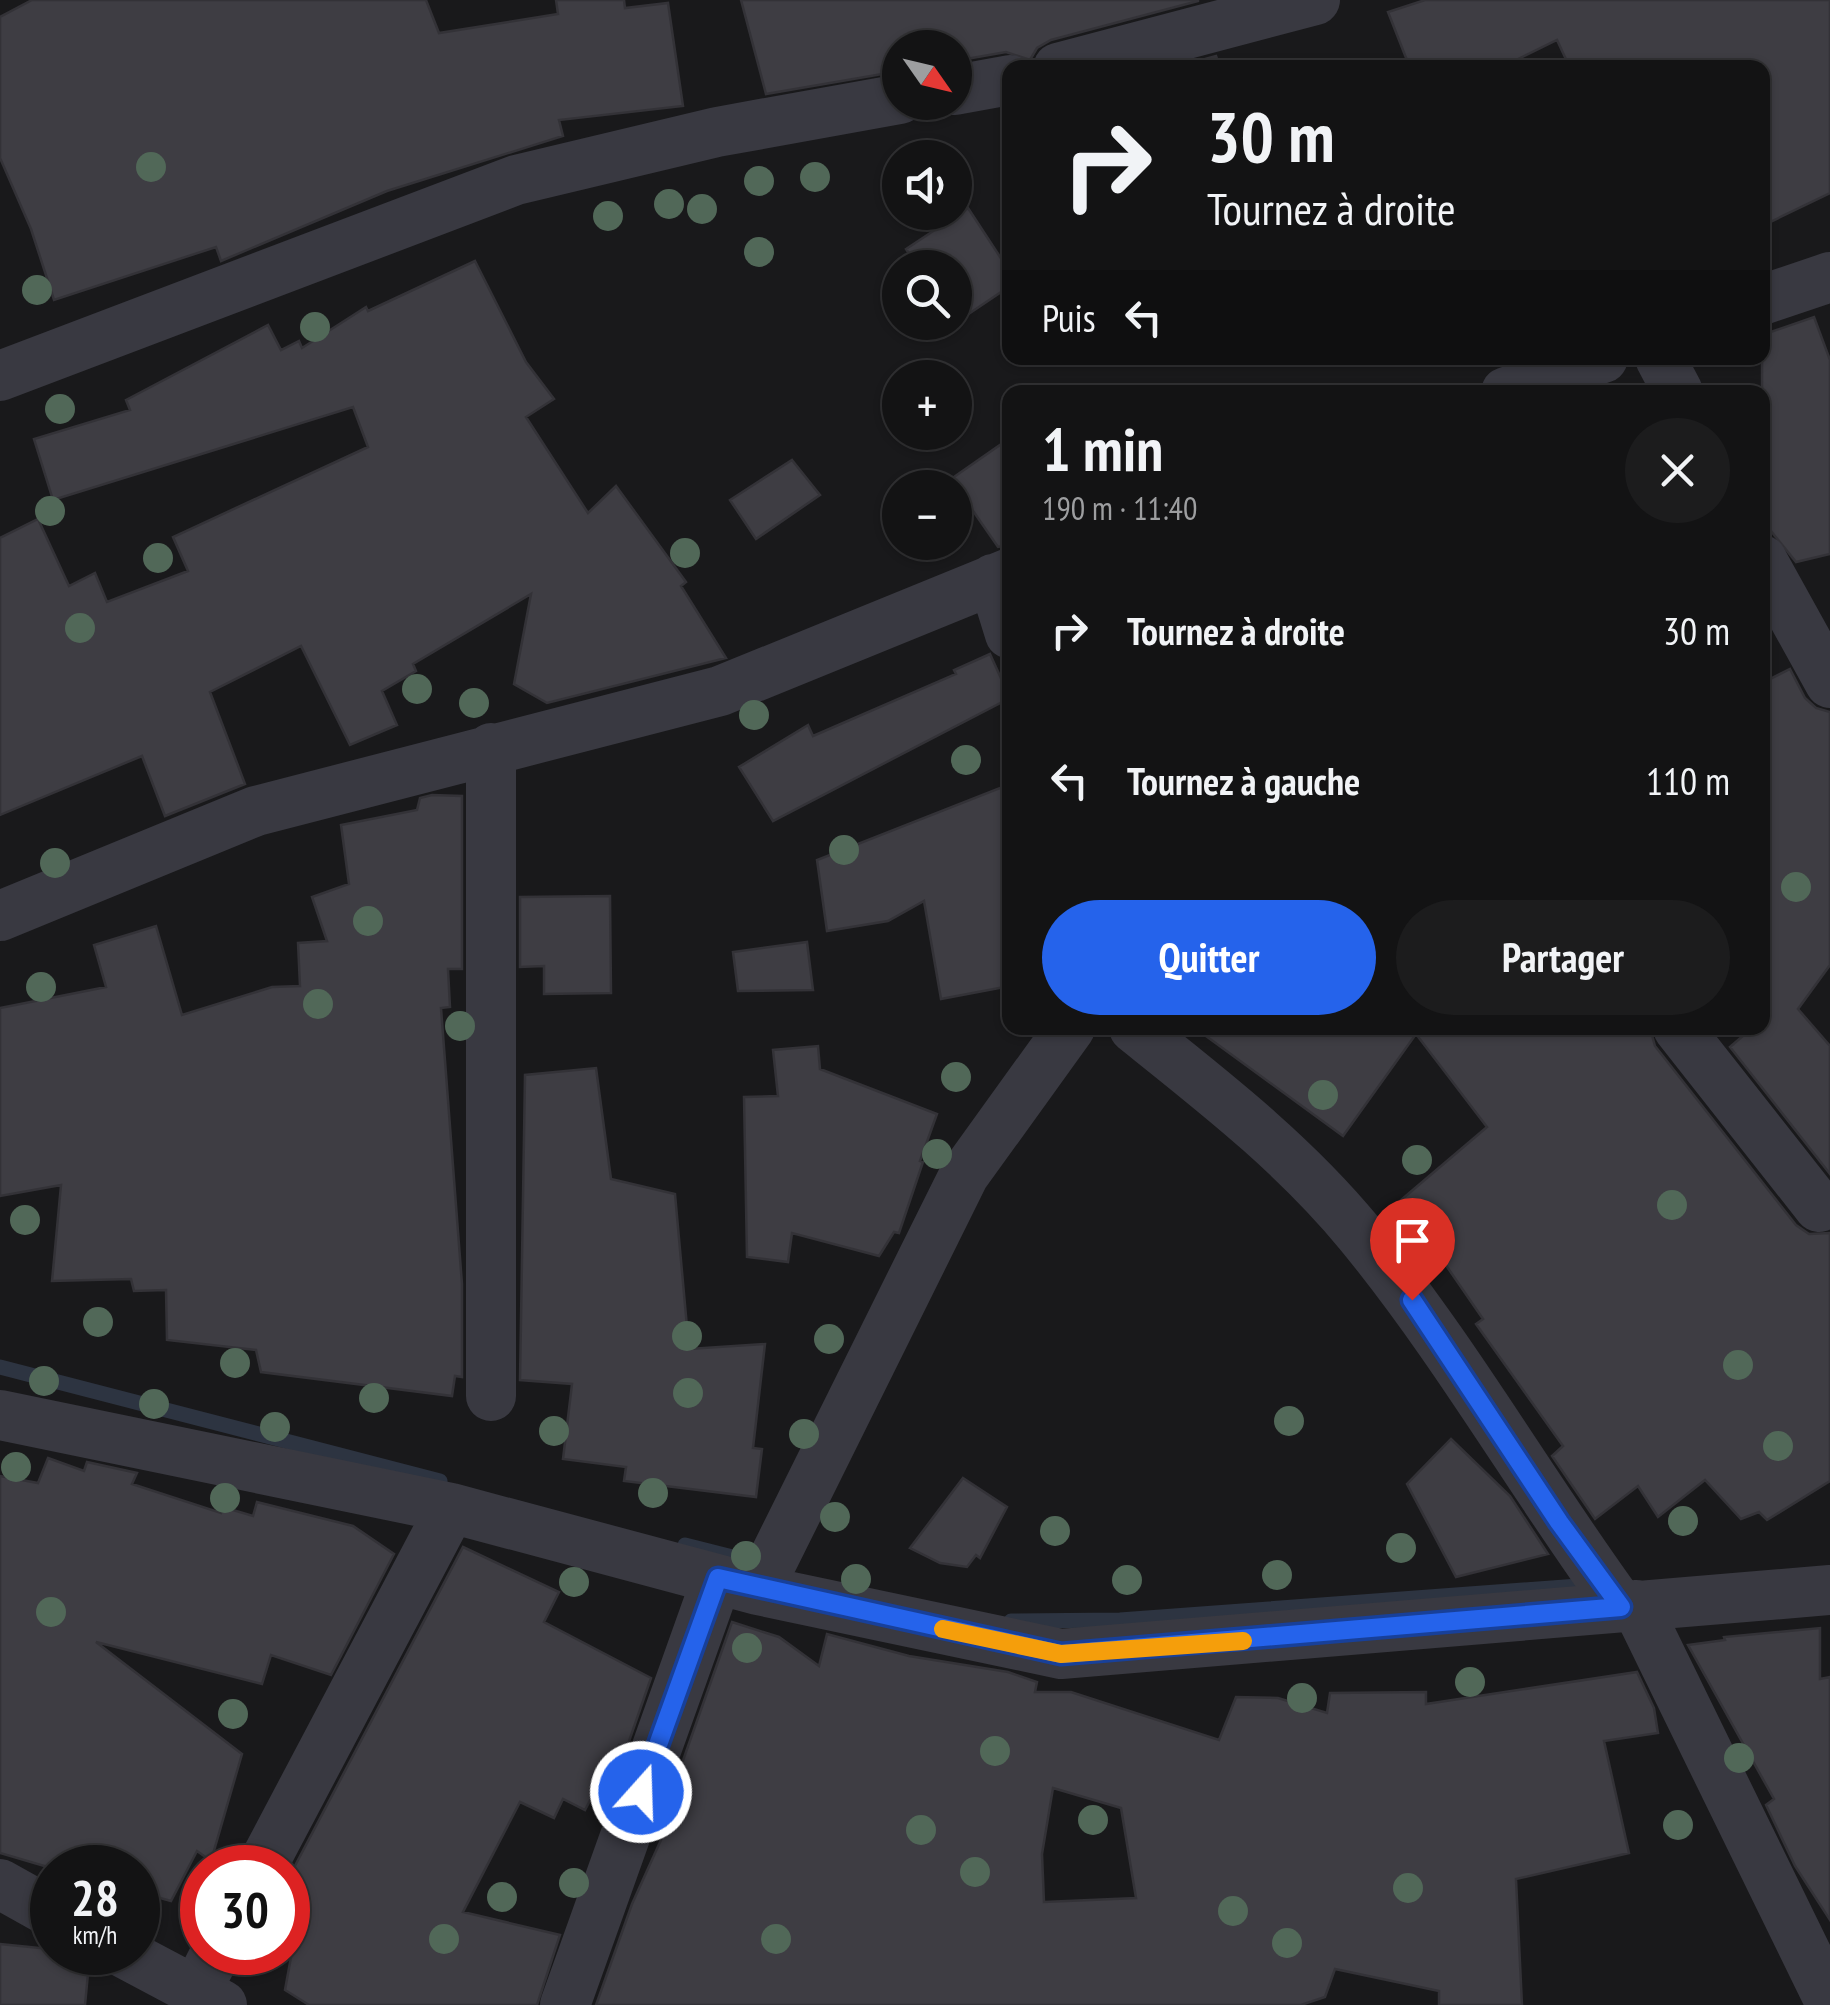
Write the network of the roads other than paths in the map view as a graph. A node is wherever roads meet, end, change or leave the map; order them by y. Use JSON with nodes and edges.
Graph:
{"nodes":[{"id":1,"x":1315,"y":0,"type":"edge"},
{"id":2,"x":1088,"y":60,"type":"edge"},
{"id":3,"x":1002,"y":81,"type":"edge"},
{"id":4,"x":972,"y":87,"type":"edge"},
{"id":5,"x":882,"y":102,"type":"edge"},
{"id":6,"x":1830,"y":277,"type":"edge"},
{"id":7,"x":1770,"y":297,"type":"edge"},
{"id":8,"x":1582,"y":365,"type":"edge"},
{"id":9,"x":0,"y":376,"type":"edge"},
{"id":10,"x":1526,"y":385,"type":"edge"},
{"id":11,"x":1002,"y":576,"type":"edge"},
{"id":12,"x":1770,"y":594,"type":"edge"},
{"id":13,"x":1778,"y":629,"type":"edge"},
{"id":14,"x":1830,"y":683,"type":"edge"},
{"id":15,"x":491,"y":748,"type":"junction"},
{"id":16,"x":0,"y":916,"type":"edge"},
{"id":17,"x":1065,"y":1035,"type":"edge"},
{"id":18,"x":1143,"y":1035,"type":"edge"},
{"id":19,"x":1684,"y":1035,"type":"edge"},
{"id":20,"x":1819,"y":1206,"type":"dead end"},
{"id":21,"x":491,"y":1396,"type":"dead end"},
{"id":22,"x":0,"y":1415,"type":"edge"},
{"id":23,"x":450,"y":1508,"type":"junction"},
{"id":24,"x":738,"y":1584,"type":"junction"},
{"id":25,"x":1830,"y":1590,"type":"edge"},
{"id":26,"x":1629,"y":1606,"type":"junction"},
{"id":27,"x":273,"y":1845,"type":"edge"},
{"id":28,"x":0,"y":1884,"type":"edge"},
{"id":29,"x":30,"y":1901,"type":"edge"},
{"id":30,"x":160,"y":1969,"type":"edge"},
{"id":31,"x":207,"y":1989,"type":"edge"},
{"id":32,"x":1830,"y":2002,"type":"edge"},
{"id":33,"x":565,"y":2005,"type":"edge"}],
"edges":[{"from":1,"to":2,"type":"street"},
{"from":3,"to":4,"type":"street"},
{"from":5,"to":9,"type":"street"},
{"from":6,"to":7,"type":"street"},
{"from":8,"to":10,"type":"street"},
{"from":11,"to":15,"type":"street"},
{"from":12,"to":13,"type":"street"},
{"from":13,"to":14,"type":"street"},
{"from":15,"to":16,"type":"street"},
{"from":15,"to":21,"type":"street"},
{"from":17,"to":24,"type":"street"},
{"from":18,"to":26,"type":"street"},
{"from":19,"to":20,"type":"street"},
{"from":22,"to":23,"type":"street"},
{"from":23,"to":24,"type":"street"},
{"from":23,"to":27,"type":"street"},
{"from":24,"to":26,"type":"street"},
{"from":24,"to":33,"type":"street"},
{"from":25,"to":26,"type":"street"},
{"from":26,"to":32,"type":"street"},
{"from":28,"to":29,"type":"street"},
{"from":30,"to":31,"type":"street"}]}
